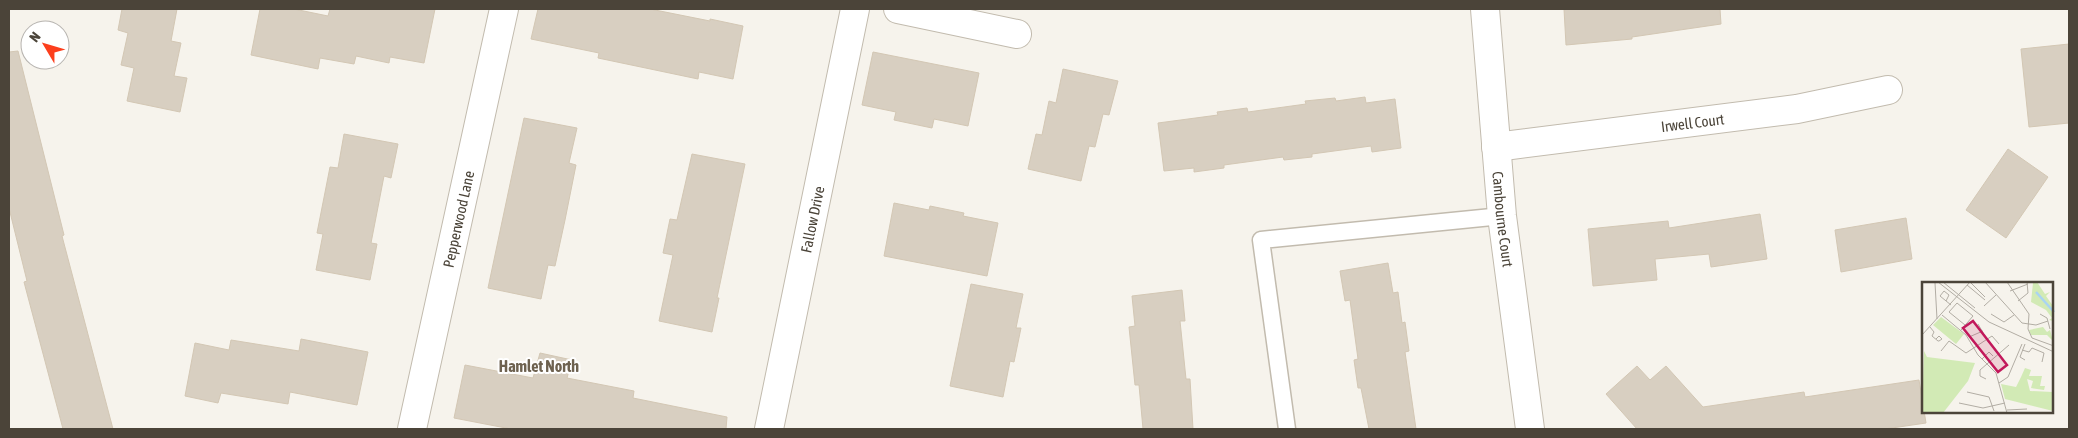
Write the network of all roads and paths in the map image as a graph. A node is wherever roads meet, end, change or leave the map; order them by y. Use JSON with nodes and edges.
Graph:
{"nodes":[{"id":1,"x":504,"y":9,"type":"edge"},
{"id":2,"x":855,"y":9,"type":"edge"},
{"id":3,"x":898,"y":9,"type":"edge"},
{"id":4,"x":1485,"y":9,"type":"edge"},
{"id":5,"x":1017,"y":34,"type":"dead end"},
{"id":6,"x":1888,"y":90,"type":"dead end"},
{"id":7,"x":1496,"y":147,"type":"junction"},
{"id":8,"x":1502,"y":216,"type":"junction"},
{"id":9,"x":412,"y":429,"type":"edge"},
{"id":10,"x":769,"y":429,"type":"edge"},
{"id":11,"x":1287,"y":429,"type":"edge"},
{"id":12,"x":1530,"y":429,"type":"edge"}],
"edges":[{"from":1,"to":9,"type":"street","name":"Pepperwood Lane"},
{"from":2,"to":10,"type":"street","name":"Fallow Drive"},
{"from":3,"to":5,"type":"street"},
{"from":4,"to":7,"type":"street","name":"Cambourne Court"},
{"from":6,"to":7,"type":"street","name":"Irwell Court"},
{"from":7,"to":8,"type":"street","name":"Cambourne Court"},
{"from":8,"to":11,"type":"lane"},
{"from":8,"to":12,"type":"street","name":"Cambourne Court"}]}
